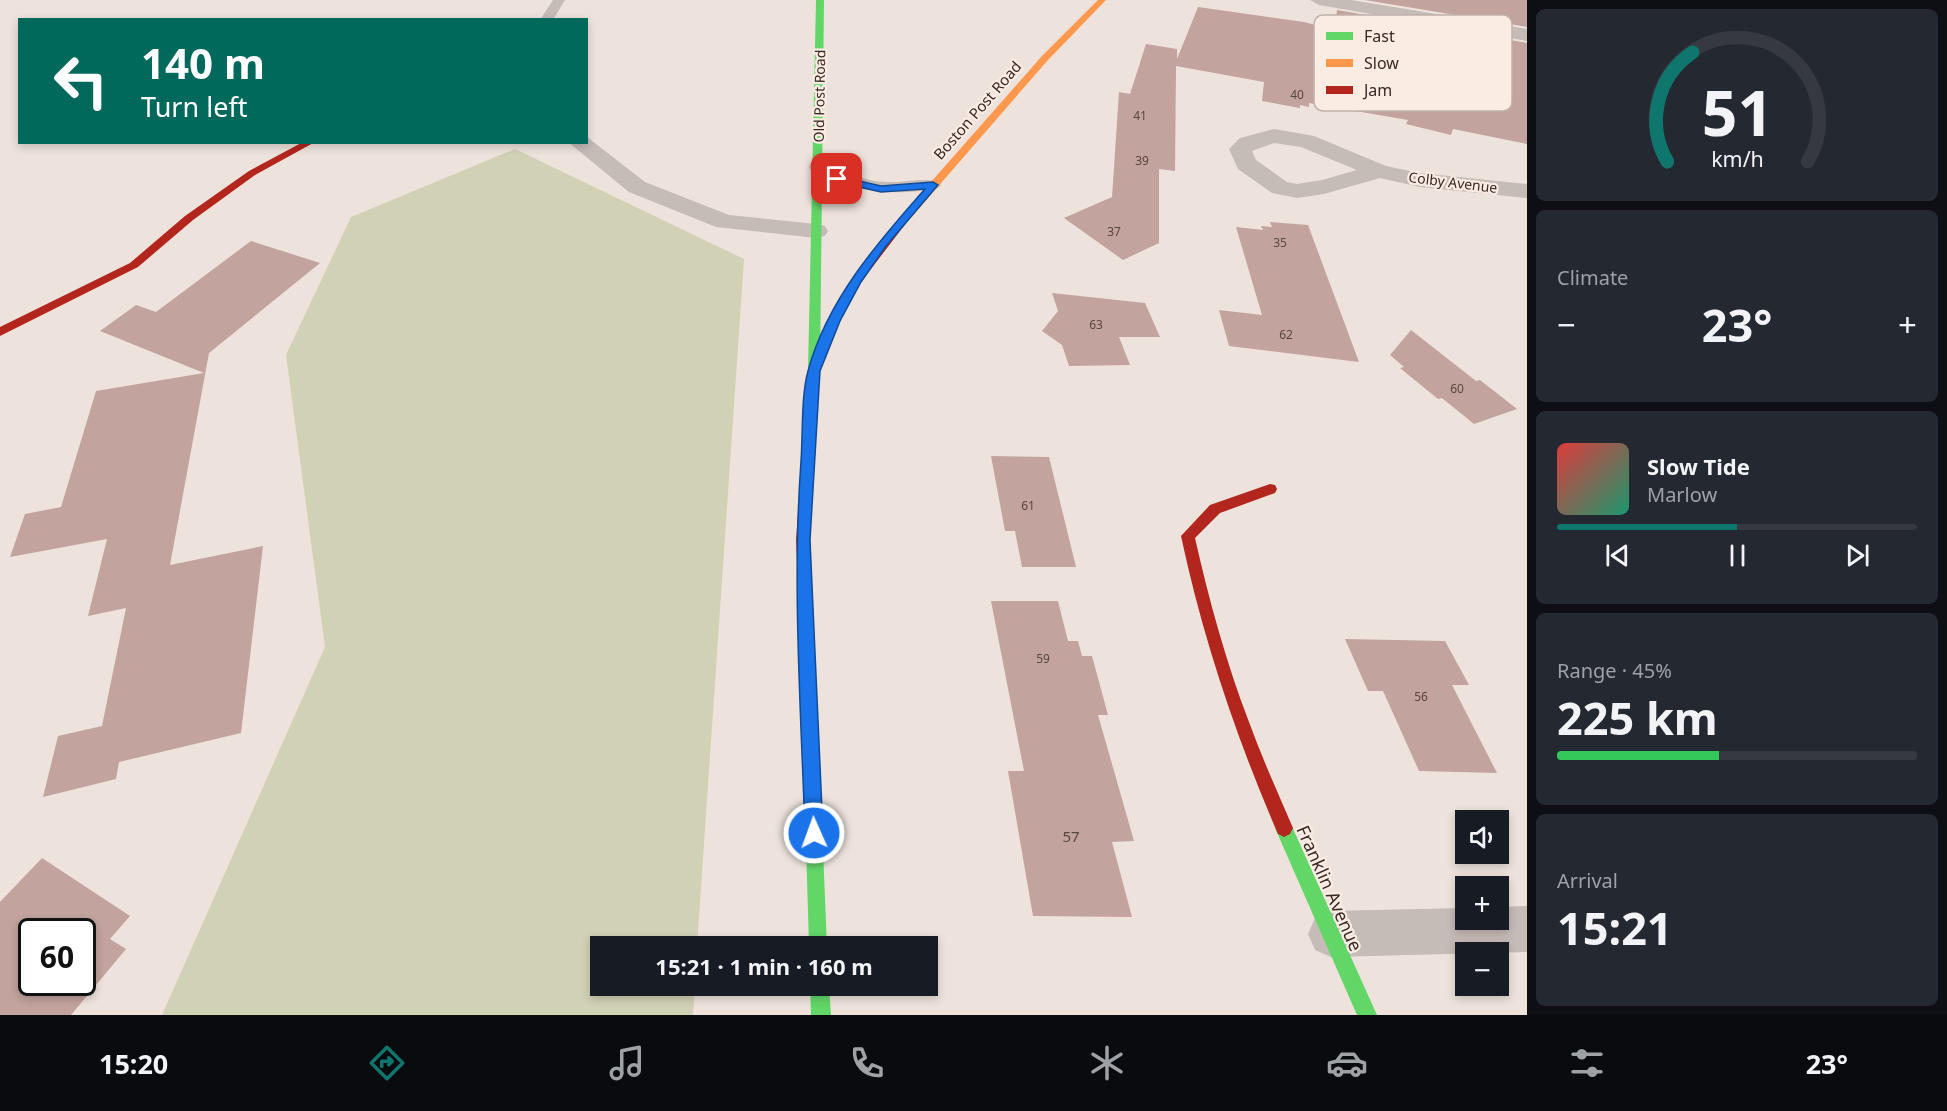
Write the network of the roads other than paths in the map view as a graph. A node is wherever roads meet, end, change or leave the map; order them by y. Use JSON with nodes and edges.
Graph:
{"nodes":[{"id":1,"x":559,"y":0,"type":"edge"},
{"id":2,"x":820,"y":0,"type":"edge"},
{"id":3,"x":1102,"y":0,"type":"edge"},
{"id":4,"x":1318,"y":0,"type":"edge"},
{"id":5,"x":1388,"y":6,"type":"edge"},
{"id":6,"x":1431,"y":15,"type":"edge"},
{"id":7,"x":547,"y":18,"type":"edge"},
{"id":8,"x":1512,"y":32,"type":"edge"},
{"id":9,"x":1527,"y":35,"type":"edge"},
{"id":10,"x":307,"y":144,"type":"edge"},
{"id":11,"x":582,"y":144,"type":"edge"},
{"id":12,"x":817,"y":167,"type":"junction"},
{"id":13,"x":1378,"y":171,"type":"junction"},
{"id":14,"x":933,"y":185,"type":"junction"},
{"id":15,"x":1527,"y":191,"type":"edge"},
{"id":16,"x":816,"y":231,"type":"junction"},
{"id":17,"x":0,"y":332,"type":"edge"},
{"id":18,"x":814,"y":371,"type":"junction"},
{"id":19,"x":1270,"y":489,"type":"dead end"},
{"id":20,"x":1527,"y":929,"type":"edge"},
{"id":21,"x":1331,"y":934,"type":"junction"},
{"id":22,"x":818,"y":936,"type":"edge"},
{"id":23,"x":820,"y":996,"type":"edge"},
{"id":24,"x":821,"y":1015,"type":"edge"},
{"id":25,"x":1367,"y":1015,"type":"edge"}],
"edges":[{"from":1,"to":7,"type":"lane"},
{"from":2,"to":12,"type":"street","name":"Old Post Road"},
{"from":3,"to":14,"type":"street","name":"Boston Post Road"},
{"from":4,"to":5,"type":"street"},
{"from":5,"to":6,"type":"street"},
{"from":8,"to":9,"type":"street"},
{"from":10,"to":17,"type":"street"},
{"from":11,"to":16,"type":"street"},
{"from":12,"to":14,"type":"lane"},
{"from":12,"to":16,"type":"street","name":"Old Post Road"},
{"from":13,"to":13,"type":"street","name":"Colby Avenue"},
{"from":13,"to":15,"type":"street","name":"Colby Avenue"},
{"from":14,"to":18,"type":"street","name":"Boston Post Road"},
{"from":16,"to":18,"type":"street","name":"Old Post Road"},
{"from":18,"to":22,"type":"street","name":"Boston Post Road"},
{"from":19,"to":21,"type":"street","name":"Franklin Avenue"},
{"from":20,"to":21,"type":"street"},
{"from":21,"to":25,"type":"street","name":"Franklin Avenue"},
{"from":23,"to":24,"type":"street"}]}
